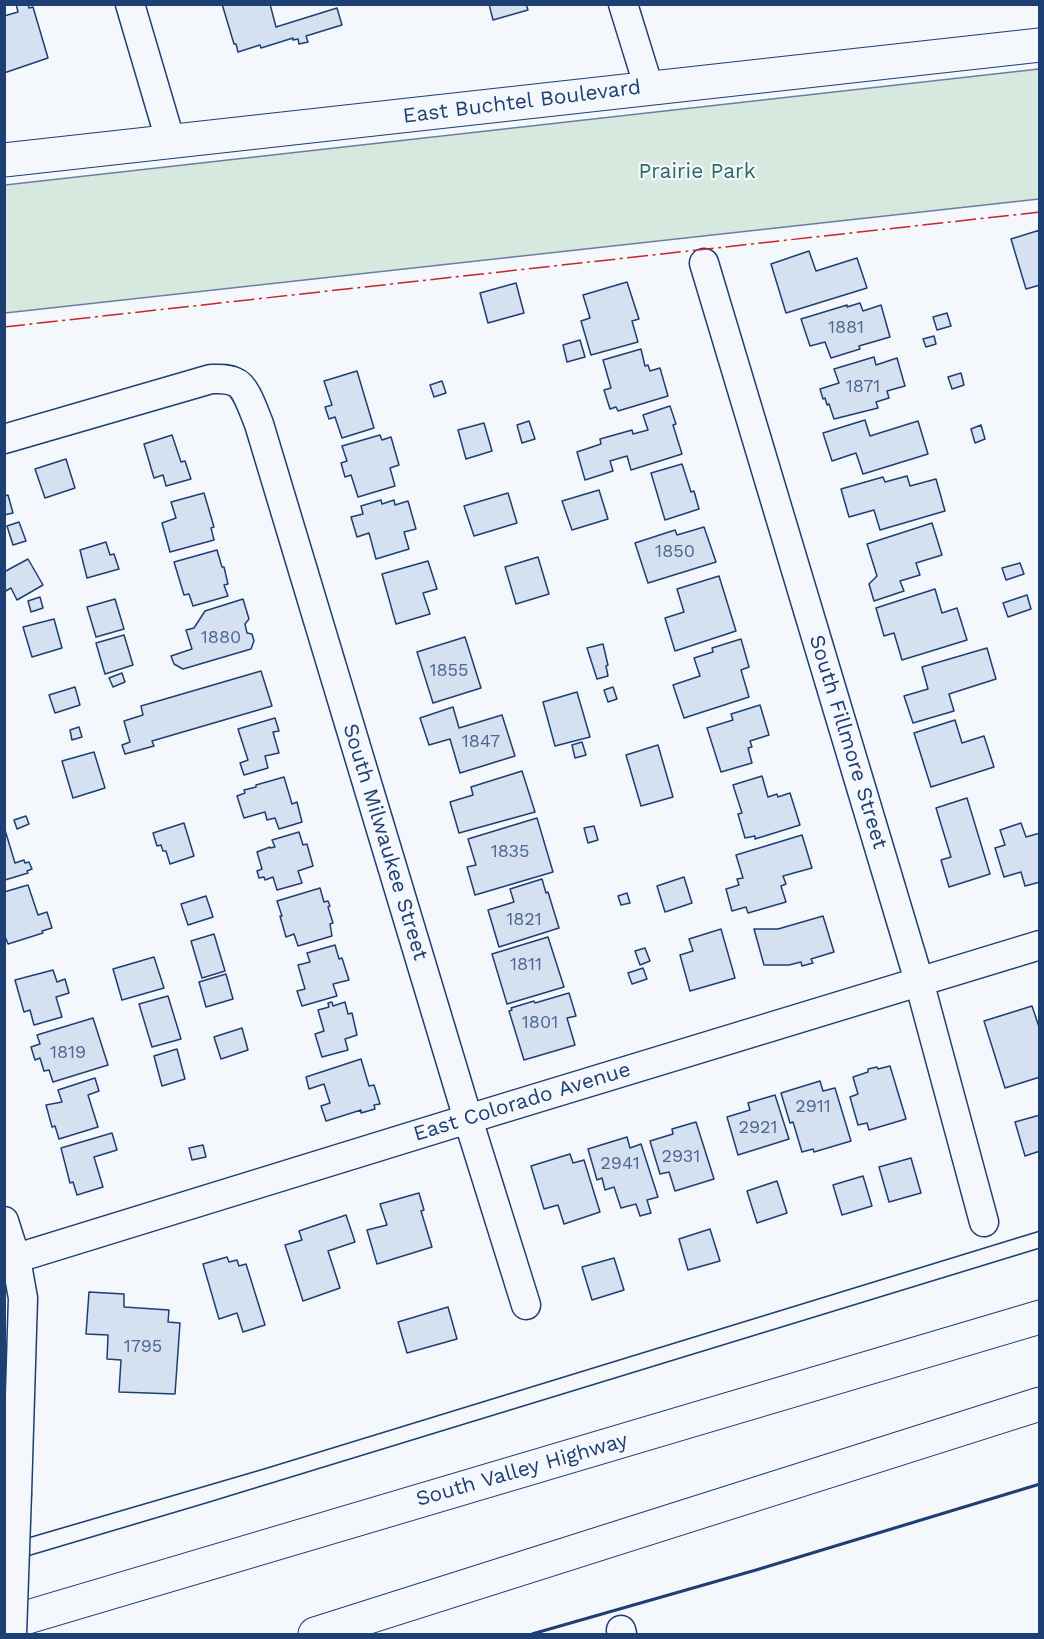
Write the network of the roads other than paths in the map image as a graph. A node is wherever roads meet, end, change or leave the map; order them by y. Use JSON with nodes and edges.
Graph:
{"nodes":[{"id":1,"x":130,"y":4,"type":"edge"},
{"id":2,"x":623,"y":4,"type":"edge"},
{"id":3,"x":1040,"y":45,"type":"edge"},
{"id":4,"x":649,"y":88,"type":"junction"},
{"id":5,"x":171,"y":142,"type":"junction"},
{"id":6,"x":4,"y":160,"type":"edge"},
{"id":7,"x":704,"y":263,"type":"dead end"},
{"id":8,"x":4,"y":439,"type":"edge"},
{"id":9,"x":1040,"y":945,"type":"edge"},
{"id":10,"x":919,"y":981,"type":"junction"},
{"id":11,"x":468,"y":1119,"type":"junction"},
{"id":12,"x":4,"y":1221,"type":"edge"},
{"id":13,"x":984,"y":1222,"type":"dead end"},
{"id":14,"x":10,"y":1260,"type":"edge"},
{"id":15,"x":1040,"y":1295,"type":"edge"},
{"id":16,"x":526,"y":1305,"type":"dead end"},
{"id":17,"x":1040,"y":1317,"type":"edge"},
{"id":18,"x":753,"y":1402,"type":"junction"},
{"id":19,"x":1040,"y":1404,"type":"edge"},
{"id":20,"x":1040,"y":1428,"type":"edge"},
{"id":21,"x":719,"y":1507,"type":"junction"},
{"id":22,"x":4,"y":1624,"type":"edge"},
{"id":23,"x":12,"y":1635,"type":"edge"},
{"id":24,"x":315,"y":1635,"type":"edge"}],
"edges":[{"from":1,"to":5,"type":"street"},
{"from":2,"to":4,"type":"street"},
{"from":3,"to":4,"type":"main road","name":"East Buchtel Boulevard"},
{"from":4,"to":5,"type":"main road","name":"East Buchtel Boulevard"},
{"from":5,"to":6,"type":"main road","name":"East Buchtel Boulevard"},
{"from":7,"to":10,"type":"street","name":"South Fillmore Street"},
{"from":8,"to":11,"type":"street","name":"South Milwaukee Street"},
{"from":9,"to":10,"type":"street","name":"East Colorado Avenue"},
{"from":10,"to":11,"type":"street","name":"East Colorado Avenue"},
{"from":10,"to":13,"type":"street","name":"South Fillmore Street"},
{"from":11,"to":14,"type":"street","name":"East Colorado Avenue"},
{"from":11,"to":16,"type":"street","name":"South Milwaukee Street"},
{"from":12,"to":14,"type":"street"},
{"from":14,"to":23,"type":"street","bridge":true},
{"from":15,"to":18,"type":"main road"},
{"from":17,"to":18,"type":"main road","name":"South Valley Highway"},
{"from":18,"to":22,"type":"main road","name":"South Valley Highway"},
{"from":19,"to":21,"type":"main road"},
{"from":20,"to":21,"type":"main road"},
{"from":21,"to":24,"type":"main road"}]}
